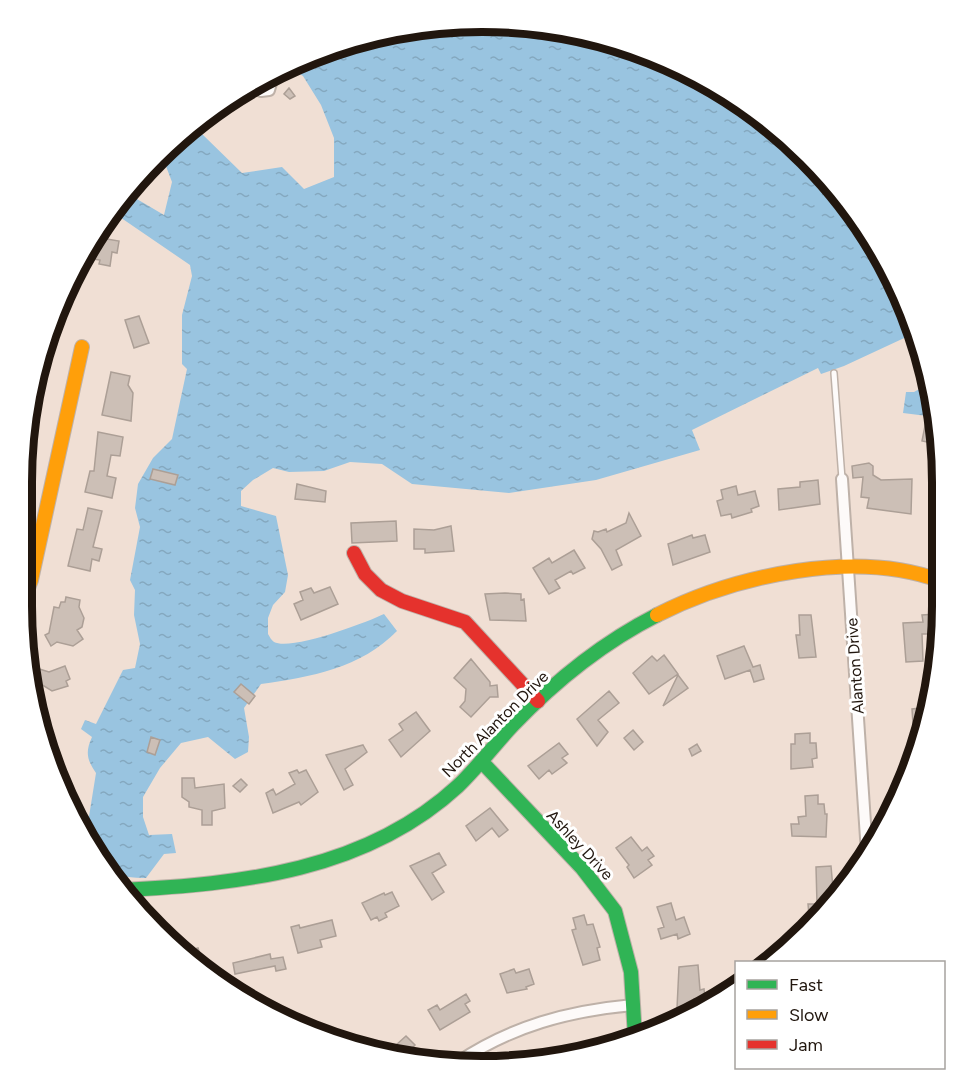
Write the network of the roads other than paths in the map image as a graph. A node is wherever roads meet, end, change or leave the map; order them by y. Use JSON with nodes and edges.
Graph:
{"nodes":[{"id":1,"x":271,"y":84,"type":"edge"},
{"id":2,"x":259,"y":91,"type":"edge"},
{"id":3,"x":82,"y":347,"type":"dead end"},
{"id":4,"x":834,"y":373,"type":"dead end"},
{"id":5,"x":842,"y":479,"type":"joint"},
{"id":6,"x":354,"y":553,"type":"dead end"},
{"id":7,"x":848,"y":566,"type":"junction"},
{"id":8,"x":32,"y":575,"type":"edge"},
{"id":9,"x":932,"y":578,"type":"edge"},
{"id":10,"x":538,"y":701,"type":"junction"},
{"id":11,"x":481,"y":761,"type":"junction"},
{"id":12,"x":866,"y":839,"type":"edge"},
{"id":13,"x":133,"y":889,"type":"edge"},
{"id":14,"x":633,"y":1005,"type":"junction"},
{"id":15,"x":634,"y":1029,"type":"edge"},
{"id":16,"x":468,"y":1056,"type":"edge"}],
"edges":[{"from":1,"to":2,"type":"street"},
{"from":3,"to":8,"type":"street"},
{"from":4,"to":5,"type":"lane"},
{"from":5,"to":7,"type":"street","name":"Alanton Drive"},
{"from":6,"to":10,"type":"street"},
{"from":7,"to":9,"type":"street","name":"North Alanton Drive"},
{"from":7,"to":10,"type":"street","name":"North Alanton Drive"},
{"from":7,"to":12,"type":"street","name":"Alanton Drive"},
{"from":10,"to":11,"type":"street","name":"North Alanton Drive"},
{"from":11,"to":13,"type":"street","name":"North Alanton Drive"},
{"from":11,"to":14,"type":"street","name":"Ashley Drive"},
{"from":14,"to":15,"type":"street","name":"Ashley Drive"},
{"from":14,"to":16,"type":"street"}]}
